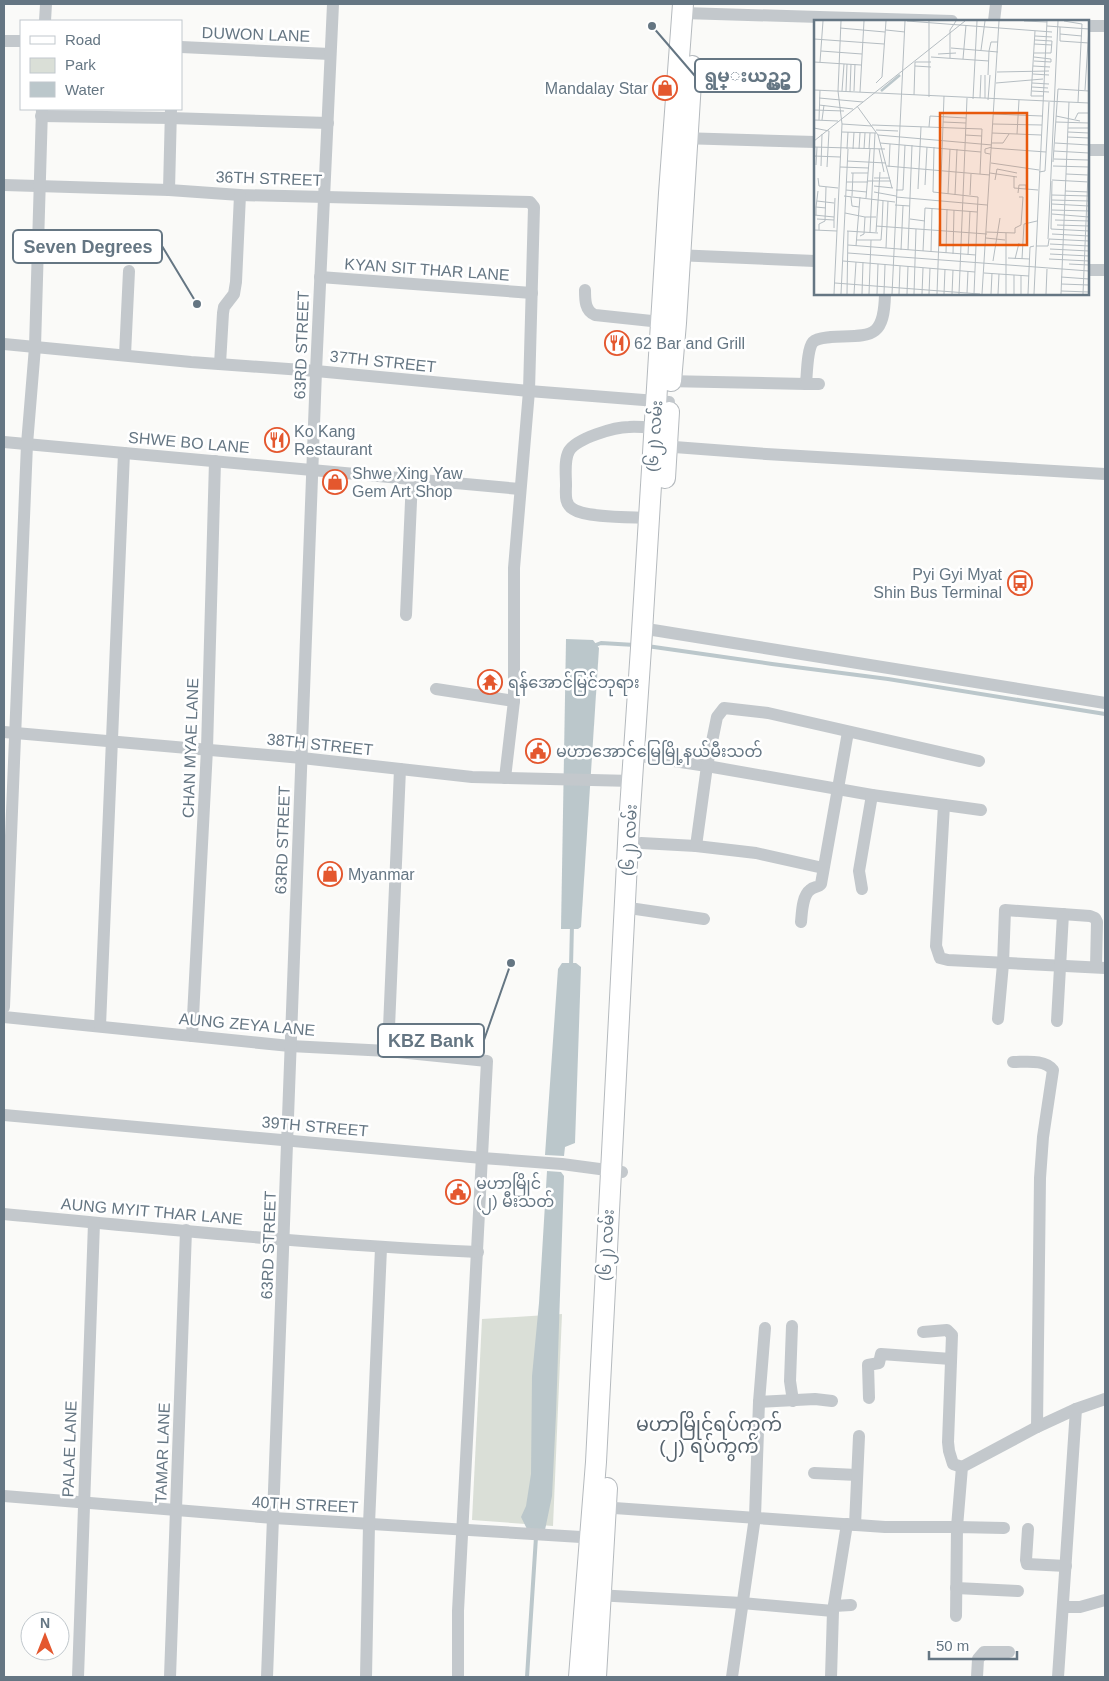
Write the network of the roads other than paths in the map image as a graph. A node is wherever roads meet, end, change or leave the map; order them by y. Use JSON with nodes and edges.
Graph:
{"nodes":[{"id":1,"x":46,"y":4,"type":"edge"},
{"id":2,"x":333,"y":4,"type":"edge"},
{"id":3,"x":996,"y":4,"type":"edge"},
{"id":4,"x":690,"y":8,"type":"edge"},
{"id":5,"x":45,"y":20,"type":"edge"},
{"id":6,"x":932,"y":20,"type":"edge"},
{"id":7,"x":994,"y":20,"type":"edge"},
{"id":8,"x":1089,"y":26,"type":"edge"},
{"id":9,"x":1105,"y":26,"type":"edge"},
{"id":10,"x":4,"y":41,"type":"edge"},
{"id":11,"x":20,"y":41,"type":"edge"},
{"id":12,"x":182,"y":47,"type":"edge"},
{"id":13,"x":330,"y":54,"type":"junction"},
{"id":14,"x":42,"y":112,"type":"edge"},
{"id":15,"x":170,"y":113,"type":"edge"},
{"id":16,"x":328,"y":123,"type":"junction"},
{"id":17,"x":681,"y":138,"type":"junction"},
{"id":18,"x":814,"y":142,"type":"edge"},
{"id":19,"x":1089,"y":150,"type":"edge"},
{"id":20,"x":1105,"y":150,"type":"edge"},
{"id":21,"x":4,"y":185,"type":"edge"},
{"id":22,"x":39,"y":186,"type":"junction"},
{"id":23,"x":168,"y":190,"type":"junction"},
{"id":24,"x":240,"y":195,"type":"junction"},
{"id":25,"x":324,"y":196,"type":"junction"},
{"id":26,"x":673,"y":255,"type":"junction"},
{"id":27,"x":814,"y":261,"type":"edge"},
{"id":28,"x":1089,"y":270,"type":"edge"},
{"id":29,"x":1105,"y":270,"type":"edge"},
{"id":30,"x":129,"y":271,"type":"dead end"},
{"id":31,"x":320,"y":277,"type":"junction"},
{"id":32,"x":585,"y":290,"type":"dead end"},
{"id":33,"x":532,"y":293,"type":"junction"},
{"id":34,"x":885,"y":295,"type":"edge"},
{"id":35,"x":661,"y":322,"type":"junction"},
{"id":36,"x":4,"y":344,"type":"edge"},
{"id":37,"x":35,"y":347,"type":"junction"},
{"id":38,"x":125,"y":355,"type":"junction"},
{"id":39,"x":220,"y":364,"type":"junction"},
{"id":40,"x":316,"y":371,"type":"junction"},
{"id":41,"x":664,"y":381,"type":"junction"},
{"id":42,"x":806,"y":384,"type":"junction"},
{"id":43,"x":820,"y":384,"type":"dead end"},
{"id":44,"x":529,"y":391,"type":"junction"},
{"id":45,"x":663,"y":402,"type":"junction"},
{"id":46,"x":661,"y":438,"type":"junction"},
{"id":47,"x":4,"y":442,"type":"edge"},
{"id":48,"x":27,"y":444,"type":"junction"},
{"id":49,"x":124,"y":453,"type":"junction"},
{"id":50,"x":215,"y":461,"type":"junction"},
{"id":51,"x":313,"y":470,"type":"junction"},
{"id":52,"x":1105,"y":474,"type":"edge"},
{"id":53,"x":412,"y":479,"type":"junction"},
{"id":54,"x":520,"y":489,"type":"junction"},
{"id":55,"x":649,"y":518,"type":"junction"},
{"id":56,"x":406,"y":615,"type":"dead end"},
{"id":57,"x":648,"y":642,"type":"junction"},
{"id":58,"x":436,"y":689,"type":"dead end"},
{"id":59,"x":514,"y":701,"type":"junction"},
{"id":60,"x":1105,"y":703,"type":"edge"},
{"id":61,"x":848,"y":732,"type":"junction"},
{"id":62,"x":10,"y":733,"type":"edge"},
{"id":63,"x":112,"y":742,"type":"junction"},
{"id":64,"x":207,"y":749,"type":"junction"},
{"id":65,"x":640,"y":756,"type":"junction"},
{"id":66,"x":302,"y":758,"type":"junction"},
{"id":67,"x":980,"y":761,"type":"dead end"},
{"id":68,"x":707,"y":766,"type":"junction"},
{"id":69,"x":400,"y":769,"type":"junction"},
{"id":70,"x":505,"y":778,"type":"junction"},
{"id":71,"x":632,"y":781,"type":"junction"},
{"id":72,"x":837,"y":788,"type":"junction"},
{"id":73,"x":872,"y":795,"type":"junction"},
{"id":74,"x":944,"y":805,"type":"junction"},
{"id":75,"x":981,"y":810,"type":"dead end"},
{"id":76,"x":641,"y":844,"type":"junction"},
{"id":77,"x":696,"y":846,"type":"junction"},
{"id":78,"x":823,"y":868,"type":"junction"},
{"id":79,"x":862,"y":890,"type":"dead end"},
{"id":80,"x":636,"y":909,"type":"junction"},
{"id":81,"x":1063,"y":914,"type":"junction"},
{"id":82,"x":704,"y":919,"type":"dead end"},
{"id":83,"x":801,"y":922,"type":"dead end"},
{"id":84,"x":1003,"y":964,"type":"junction"},
{"id":85,"x":1060,"y":967,"type":"junction"},
{"id":86,"x":1101,"y":968,"type":"edge"},
{"id":87,"x":4,"y":1007,"type":"edge"},
{"id":88,"x":4,"y":1017,"type":"edge"},
{"id":89,"x":998,"y":1019,"type":"dead end"},
{"id":90,"x":1057,"y":1021,"type":"dead end"},
{"id":91,"x":100,"y":1026,"type":"junction"},
{"id":92,"x":192,"y":1036,"type":"junction"},
{"id":93,"x":290,"y":1046,"type":"junction"},
{"id":94,"x":388,"y":1052,"type":"junction"},
{"id":95,"x":1013,"y":1062,"type":"dead end"},
{"id":96,"x":4,"y":1115,"type":"edge"},
{"id":97,"x":288,"y":1140,"type":"junction"},
{"id":98,"x":482,"y":1158,"type":"junction"},
{"id":99,"x":616,"y":1171,"type":"junction"},
{"id":100,"x":4,"y":1214,"type":"edge"},
{"id":101,"x":94,"y":1222,"type":"junction"},
{"id":102,"x":186,"y":1230,"type":"junction"},
{"id":103,"x":284,"y":1240,"type":"junction"},
{"id":104,"x":381,"y":1248,"type":"junction"},
{"id":105,"x":478,"y":1252,"type":"junction"},
{"id":106,"x":792,"y":1326,"type":"dead end"},
{"id":107,"x":765,"y":1328,"type":"dead end"},
{"id":108,"x":923,"y":1332,"type":"dead end"},
{"id":109,"x":951,"y":1359,"type":"junction"},
{"id":110,"x":869,"y":1398,"type":"dead end"},
{"id":111,"x":1105,"y":1399,"type":"edge"},
{"id":112,"x":793,"y":1401,"type":"junction"},
{"id":113,"x":759,"y":1402,"type":"junction"},
{"id":114,"x":832,"y":1402,"type":"dead end"},
{"id":115,"x":1076,"y":1409,"type":"junction"},
{"id":116,"x":1037,"y":1427,"type":"junction"},
{"id":117,"x":859,"y":1436,"type":"dead end"},
{"id":118,"x":962,"y":1467,"type":"junction"},
{"id":119,"x":814,"y":1473,"type":"dead end"},
{"id":120,"x":857,"y":1475,"type":"junction"},
{"id":121,"x":4,"y":1496,"type":"edge"},
{"id":122,"x":83,"y":1503,"type":"junction"},
{"id":123,"x":600,"y":1507,"type":"junction"},
{"id":124,"x":176,"y":1511,"type":"junction"},
{"id":125,"x":754,"y":1517,"type":"junction"},
{"id":126,"x":274,"y":1518,"type":"junction"},
{"id":127,"x":368,"y":1524,"type":"junction"},
{"id":128,"x":851,"y":1525,"type":"junction"},
{"id":129,"x":957,"y":1527,"type":"junction"},
{"id":130,"x":1004,"y":1528,"type":"dead end"},
{"id":131,"x":1028,"y":1528,"type":"dead end"},
{"id":132,"x":463,"y":1530,"type":"junction"},
{"id":133,"x":597,"y":1538,"type":"junction"},
{"id":134,"x":1066,"y":1566,"type":"junction"},
{"id":135,"x":956,"y":1588,"type":"junction"},
{"id":136,"x":1018,"y":1591,"type":"dead end"},
{"id":137,"x":594,"y":1595,"type":"junction"},
{"id":138,"x":1105,"y":1600,"type":"edge"},
{"id":139,"x":742,"y":1603,"type":"junction"},
{"id":140,"x":851,"y":1605,"type":"dead end"},
{"id":141,"x":1062,"y":1607,"type":"junction"},
{"id":142,"x":834,"y":1609,"type":"junction"},
{"id":143,"x":956,"y":1616,"type":"dead end"},
{"id":144,"x":1009,"y":1652,"type":"dead end"},
{"id":145,"x":78,"y":1677,"type":"edge"},
{"id":146,"x":170,"y":1677,"type":"edge"},
{"id":147,"x":267,"y":1677,"type":"edge"},
{"id":148,"x":366,"y":1677,"type":"edge"},
{"id":149,"x":458,"y":1677,"type":"edge"},
{"id":150,"x":579,"y":1677,"type":"edge"},
{"id":151,"x":596,"y":1677,"type":"edge"},
{"id":152,"x":732,"y":1677,"type":"edge"},
{"id":153,"x":831,"y":1677,"type":"edge"},
{"id":154,"x":977,"y":1677,"type":"edge"},
{"id":155,"x":1058,"y":1677,"type":"edge"}],
"edges":[{"from":1,"to":5,"type":"street"},
{"from":2,"to":13,"type":"street","name":"63RD STREET"},
{"from":3,"to":7,"type":"street"},
{"from":4,"to":6,"type":"street"},
{"from":4,"to":17,"type":"main road","name":"(၆၂) လမ်း"},
{"from":8,"to":9,"type":"street"},
{"from":10,"to":11,"type":"street"},
{"from":12,"to":13,"type":"street","name":"DUWON LANE"},
{"from":13,"to":16,"type":"street","name":"63RD STREET"},
{"from":14,"to":15,"type":"street"},
{"from":14,"to":22,"type":"street"},
{"from":15,"to":16,"type":"street"},
{"from":15,"to":23,"type":"street"},
{"from":16,"to":25,"type":"street","name":"63RD STREET"},
{"from":17,"to":18,"type":"street"},
{"from":17,"to":26,"type":"main road","name":"(၆၂) လမ်း"},
{"from":19,"to":20,"type":"street"},
{"from":21,"to":22,"type":"street","name":"36TH STREET"},
{"from":22,"to":23,"type":"street","name":"36TH STREET"},
{"from":22,"to":37,"type":"street"},
{"from":23,"to":24,"type":"street","name":"36TH STREET"},
{"from":24,"to":25,"type":"street","name":"36TH STREET"},
{"from":24,"to":39,"type":"street"},
{"from":25,"to":31,"type":"street","name":"63RD STREET"},
{"from":25,"to":33,"type":"street","name":"36TH STREET"},
{"from":26,"to":27,"type":"street"},
{"from":26,"to":35,"type":"main road","name":"(၆၂) လမ်း"},
{"from":26,"to":41,"type":"main road","name":"(၆၂) လမ်း"},
{"from":28,"to":29,"type":"street"},
{"from":30,"to":38,"type":"street"},
{"from":31,"to":33,"type":"street","name":"KYAN SIT THAR LANE"},
{"from":31,"to":40,"type":"street","name":"63RD STREET"},
{"from":32,"to":35,"type":"street"},
{"from":33,"to":44,"type":"street"},
{"from":34,"to":42,"type":"street"},
{"from":35,"to":41,"type":"main road","name":"(၆၂) လမ်း"},
{"from":36,"to":37,"type":"street","name":"37TH STREET"},
{"from":37,"to":38,"type":"street","name":"37TH STREET"},
{"from":37,"to":48,"type":"street"},
{"from":38,"to":39,"type":"street","name":"37TH STREET"},
{"from":39,"to":40,"type":"street","name":"37TH STREET"},
{"from":40,"to":44,"type":"street","name":"37TH STREET"},
{"from":40,"to":51,"type":"street","name":"63RD STREET"},
{"from":41,"to":42,"type":"street"},
{"from":41,"to":45,"type":"main road","name":"(၆၂) လမ်း"},
{"from":42,"to":43,"type":"street"},
{"from":44,"to":45,"type":"street","name":"37TH STREET"},
{"from":44,"to":54,"type":"street"},
{"from":45,"to":46,"type":"main road","name":"(၆၂) လမ်း"},
{"from":46,"to":52,"type":"street"},
{"from":46,"to":55,"type":"main road","name":"(၆၂) လမ်း"},
{"from":46,"to":55,"type":"street"},
{"from":46,"to":57,"type":"main road","name":"(၆၂) လမ်း"},
{"from":47,"to":48,"type":"street","name":"SHWE BO LANE"},
{"from":48,"to":49,"type":"street","name":"SHWE BO LANE"},
{"from":48,"to":62,"type":"street"},
{"from":49,"to":50,"type":"street","name":"SHWE BO LANE"},
{"from":49,"to":63,"type":"street"},
{"from":50,"to":51,"type":"street","name":"SHWE BO LANE"},
{"from":50,"to":64,"type":"street","name":"CHAN MYAE LANE"},
{"from":51,"to":53,"type":"street","name":"SHWE BO LANE"},
{"from":51,"to":66,"type":"street","name":"63RD STREET"},
{"from":53,"to":54,"type":"street","name":"SHWE BO LANE"},
{"from":53,"to":56,"type":"street"},
{"from":54,"to":59,"type":"street"},
{"from":55,"to":57,"type":"main road","name":"(၆၂) လမ်း"},
{"from":57,"to":60,"type":"street"},
{"from":57,"to":65,"type":"main road","name":"(၆၂) လမ်း"},
{"from":58,"to":59,"type":"street"},
{"from":59,"to":70,"type":"street"},
{"from":61,"to":67,"type":"street"},
{"from":61,"to":68,"type":"street"},
{"from":61,"to":72,"type":"street"},
{"from":62,"to":63,"type":"street","name":"38TH STREET"},
{"from":62,"to":87,"type":"street"},
{"from":63,"to":64,"type":"street","name":"38TH STREET"},
{"from":63,"to":91,"type":"street"},
{"from":64,"to":66,"type":"street","name":"38TH STREET"},
{"from":64,"to":92,"type":"street","name":"CHAN MYAE LANE"},
{"from":65,"to":68,"type":"street"},
{"from":65,"to":71,"type":"main road","name":"(၆၂) လမ်း"},
{"from":65,"to":76,"type":"main road","name":"(၆၂) လမ်း"},
{"from":66,"to":69,"type":"street","name":"38TH STREET"},
{"from":66,"to":93,"type":"street","name":"63RD STREET"},
{"from":68,"to":72,"type":"street"},
{"from":68,"to":77,"type":"street"},
{"from":69,"to":70,"type":"street","name":"38TH STREET"},
{"from":69,"to":94,"type":"street"},
{"from":70,"to":71,"type":"street","name":"38TH STREET"},
{"from":71,"to":99,"type":"main road","name":"(၆၂) လမ်း"},
{"from":72,"to":73,"type":"street"},
{"from":72,"to":78,"type":"street"},
{"from":73,"to":74,"type":"street"},
{"from":73,"to":79,"type":"street"},
{"from":74,"to":75,"type":"street"},
{"from":74,"to":84,"type":"street"},
{"from":76,"to":77,"type":"street"},
{"from":76,"to":80,"type":"main road","name":"(၆၂) လမ်း"},
{"from":77,"to":78,"type":"street"},
{"from":78,"to":83,"type":"street"},
{"from":80,"to":82,"type":"street"},
{"from":80,"to":99,"type":"main road","name":"(၆၂) လမ်း"},
{"from":81,"to":84,"type":"street"},
{"from":81,"to":85,"type":"street"},
{"from":81,"to":86,"type":"street"},
{"from":84,"to":85,"type":"street"},
{"from":84,"to":89,"type":"street"},
{"from":85,"to":86,"type":"street"},
{"from":85,"to":90,"type":"street"},
{"from":88,"to":91,"type":"street","name":"AUNG ZEYA LANE"},
{"from":91,"to":92,"type":"street","name":"AUNG ZEYA LANE"},
{"from":92,"to":93,"type":"street","name":"AUNG ZEYA LANE"},
{"from":93,"to":94,"type":"street","name":"AUNG ZEYA LANE"},
{"from":93,"to":97,"type":"street","name":"63RD STREET"},
{"from":94,"to":98,"type":"street","name":"AUNG ZEYA LANE"},
{"from":95,"to":116,"type":"street"},
{"from":96,"to":97,"type":"street","name":"39TH STREET"},
{"from":97,"to":98,"type":"street","name":"39TH STREET"},
{"from":97,"to":103,"type":"street","name":"63RD STREET"},
{"from":98,"to":99,"type":"street","name":"39TH STREET"},
{"from":98,"to":105,"type":"street"},
{"from":99,"to":123,"type":"main road","name":"(၆၂) လမ်း"},
{"from":100,"to":101,"type":"street","name":"AUNG MYIT THAR LANE"},
{"from":101,"to":102,"type":"street","name":"AUNG MYIT THAR LANE"},
{"from":101,"to":122,"type":"street","name":"PALAE LANE"},
{"from":102,"to":103,"type":"street","name":"AUNG MYIT THAR LANE"},
{"from":102,"to":124,"type":"street","name":"TAMAR LANE"},
{"from":103,"to":104,"type":"street","name":"AUNG MYIT THAR LANE"},
{"from":103,"to":126,"type":"street","name":"63RD STREET"},
{"from":104,"to":105,"type":"street","name":"AUNG MYIT THAR LANE"},
{"from":104,"to":127,"type":"street"},
{"from":105,"to":132,"type":"street"},
{"from":106,"to":112,"type":"street"},
{"from":107,"to":113,"type":"street"},
{"from":108,"to":109,"type":"street"},
{"from":109,"to":110,"type":"street"},
{"from":109,"to":118,"type":"street"},
{"from":111,"to":115,"type":"street"},
{"from":112,"to":113,"type":"street"},
{"from":112,"to":114,"type":"street"},
{"from":113,"to":125,"type":"street"},
{"from":115,"to":116,"type":"street"},
{"from":115,"to":134,"type":"street"},
{"from":116,"to":118,"type":"street"},
{"from":117,"to":120,"type":"street"},
{"from":118,"to":129,"type":"street"},
{"from":119,"to":120,"type":"street"},
{"from":120,"to":128,"type":"street"},
{"from":121,"to":122,"type":"street","name":"40TH STREET"},
{"from":122,"to":124,"type":"street","name":"40TH STREET"},
{"from":122,"to":145,"type":"street","name":"PALAE LANE"},
{"from":123,"to":125,"type":"street"},
{"from":123,"to":133,"type":"main road","name":"(၆၂) လမ်း"},
{"from":124,"to":126,"type":"street","name":"40TH STREET"},
{"from":124,"to":146,"type":"street","name":"TAMAR LANE"},
{"from":125,"to":128,"type":"street"},
{"from":125,"to":139,"type":"street"},
{"from":126,"to":127,"type":"street","name":"40TH STREET"},
{"from":126,"to":147,"type":"street","name":"63RD STREET"},
{"from":127,"to":132,"type":"street","name":"40TH STREET"},
{"from":127,"to":148,"type":"street"},
{"from":128,"to":129,"type":"street"},
{"from":128,"to":142,"type":"street"},
{"from":129,"to":130,"type":"street"},
{"from":129,"to":135,"type":"street"},
{"from":131,"to":134,"type":"street"},
{"from":132,"to":133,"type":"street","name":"40TH STREET"},
{"from":132,"to":149,"type":"street"},
{"from":133,"to":137,"type":"main road","name":"(၆၂) လမ်း"},
{"from":134,"to":141,"type":"street"},
{"from":135,"to":136,"type":"street"},
{"from":135,"to":143,"type":"street"},
{"from":137,"to":139,"type":"street"},
{"from":137,"to":150,"type":"main road","name":"(၆၂) လမ်း"},
{"from":137,"to":151,"type":"main road","name":"(၆၂) လမ်း"},
{"from":138,"to":141,"type":"street"},
{"from":139,"to":142,"type":"street"},
{"from":139,"to":152,"type":"street"},
{"from":140,"to":142,"type":"street"},
{"from":141,"to":155,"type":"street"},
{"from":142,"to":153,"type":"street"},
{"from":144,"to":154,"type":"street"}]}
